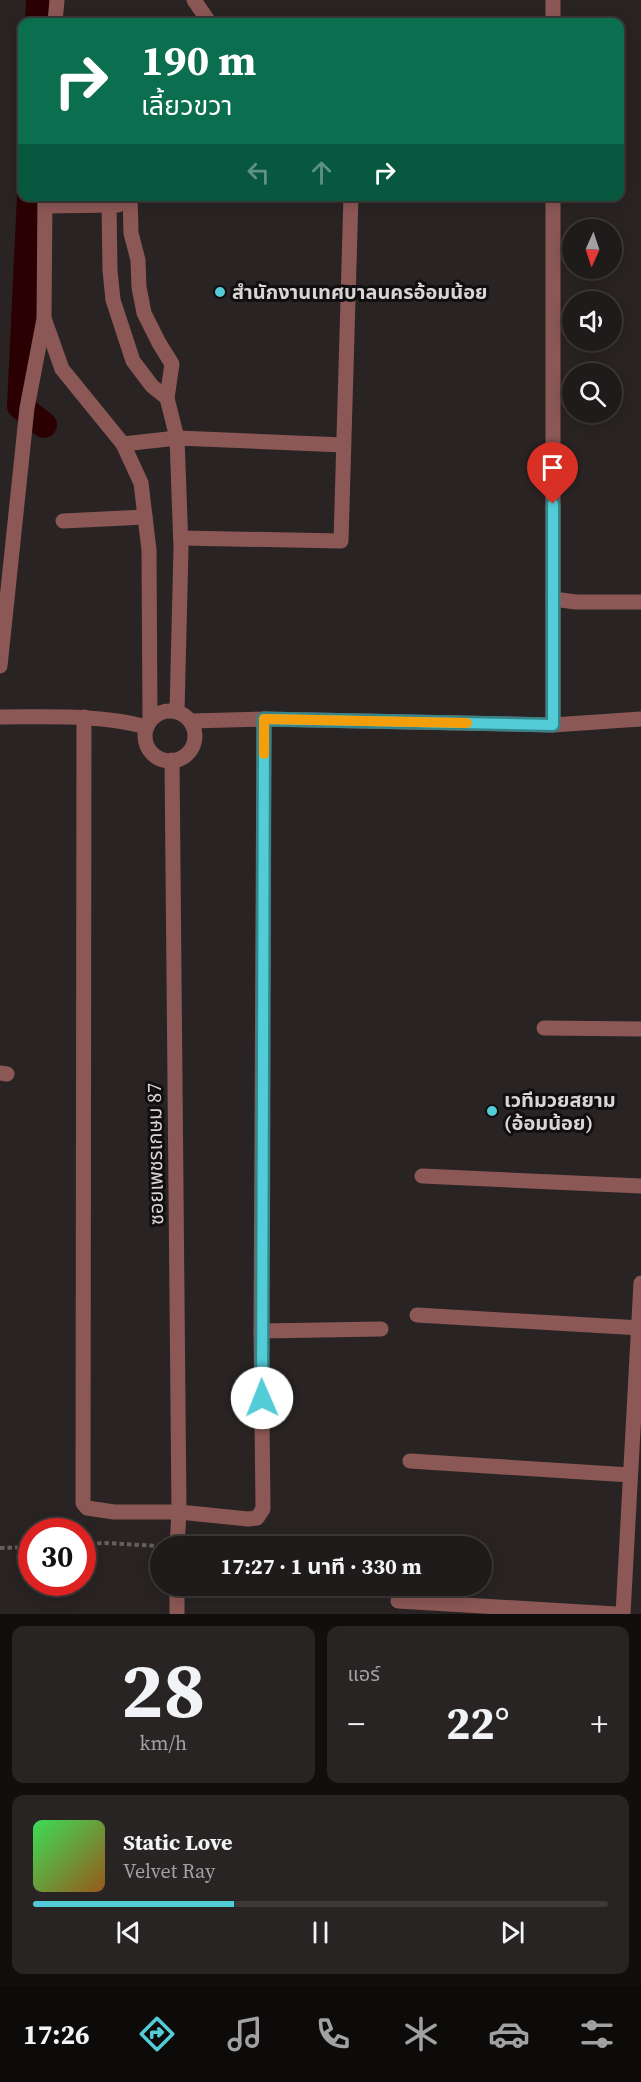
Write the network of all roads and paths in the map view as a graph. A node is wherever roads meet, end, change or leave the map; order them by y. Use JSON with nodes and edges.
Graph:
{"nodes":[{"id":1,"x":57,"y":0,"type":"edge"},
{"id":2,"x":194,"y":0,"type":"edge"},
{"id":3,"x":553,"y":0,"type":"edge"},
{"id":4,"x":55,"y":18,"type":"edge"},
{"id":5,"x":206,"y":18,"type":"edge"},
{"id":6,"x":553,"y":18,"type":"edge"},
{"id":7,"x":45,"y":201,"type":"edge"},
{"id":8,"x":130,"y":201,"type":"edge"},
{"id":9,"x":351,"y":201,"type":"edge"},
{"id":10,"x":553,"y":201,"type":"edge"},
{"id":11,"x":109,"y":206,"type":"junction"},
{"id":12,"x":44,"y":319,"type":"junction"},
{"id":13,"x":167,"y":398,"type":"junction"},
{"id":14,"x":177,"y":438,"type":"junction"},
{"id":15,"x":123,"y":444,"type":"junction"},
{"id":16,"x":343,"y":445,"type":"junction"},
{"id":17,"x":145,"y":517,"type":"junction"},
{"id":18,"x":63,"y":521,"type":"dead end"},
{"id":19,"x":181,"y":538,"type":"junction"},
{"id":20,"x":553,"y":599,"type":"junction"},
{"id":21,"x":641,"y":602,"type":"edge"},
{"id":22,"x":0,"y":666,"type":"edge"},
{"id":23,"x":177,"y":712,"type":"junction"},
{"id":24,"x":0,"y":717,"type":"edge"},
{"id":25,"x":84,"y":717,"type":"junction"},
{"id":26,"x":264,"y":719,"type":"junction"},
{"id":27,"x":641,"y":719,"type":"edge"},
{"id":28,"x":191,"y":721,"type":"junction"},
{"id":29,"x":148,"y":724,"type":"junction"},
{"id":30,"x":553,"y":725,"type":"junction"},
{"id":31,"x":172,"y":760,"type":"junction"},
{"id":32,"x":543,"y":1028,"type":"dead end"},
{"id":33,"x":641,"y":1029,"type":"edge"},
{"id":34,"x":422,"y":1176,"type":"dead end"},
{"id":35,"x":641,"y":1186,"type":"edge"},
{"id":36,"x":641,"y":1283,"type":"edge"},
{"id":37,"x":417,"y":1315,"type":"dead end"},
{"id":38,"x":640,"y":1328,"type":"edge"},
{"id":39,"x":381,"y":1329,"type":"dead end"},
{"id":40,"x":261,"y":1331,"type":"junction"},
{"id":41,"x":411,"y":1461,"type":"dead end"},
{"id":42,"x":630,"y":1475,"type":"junction"},
{"id":43,"x":179,"y":1512,"type":"junction"},
{"id":44,"x":178,"y":1536,"type":"edge"},
{"id":45,"x":96,"y":1543,"type":"edge"},
{"id":46,"x":150,"y":1545,"type":"edge"},
{"id":47,"x":18,"y":1547,"type":"edge"},
{"id":48,"x":0,"y":1548,"type":"edge"},
{"id":49,"x":177,"y":1596,"type":"edge"},
{"id":50,"x":398,"y":1601,"type":"dead end"},
{"id":51,"x":177,"y":1614,"type":"edge"},
{"id":52,"x":616,"y":1614,"type":"edge"},
{"id":53,"x":623,"y":1614,"type":"edge"}],
"edges":[{"from":1,"to":4,"type":"street"},
{"from":2,"to":5,"type":"street"},
{"from":3,"to":6,"type":"street"},
{"from":7,"to":11,"type":"street"},
{"from":7,"to":12,"type":"street"},
{"from":8,"to":11,"type":"street"},
{"from":8,"to":13,"type":"street"},
{"from":9,"to":16,"type":"street"},
{"from":10,"to":20,"type":"street"},
{"from":11,"to":13,"type":"street"},
{"from":12,"to":15,"type":"street"},
{"from":12,"to":22,"type":"street"},
{"from":13,"to":14,"type":"street"},
{"from":14,"to":15,"type":"street"},
{"from":14,"to":16,"type":"street"},
{"from":14,"to":19,"type":"street"},
{"from":15,"to":17,"type":"street"},
{"from":16,"to":19,"type":"street"},
{"from":17,"to":18,"type":"street"},
{"from":17,"to":29,"type":"street"},
{"from":19,"to":23,"type":"street"},
{"from":20,"to":21,"type":"street"},
{"from":20,"to":30,"type":"street"},
{"from":23,"to":28,"type":"street"},
{"from":23,"to":29,"type":"street"},
{"from":24,"to":25,"type":"street"},
{"from":25,"to":29,"type":"street"},
{"from":25,"to":43,"type":"street"},
{"from":26,"to":28,"type":"street"},
{"from":26,"to":30,"type":"street"},
{"from":26,"to":40,"type":"street"},
{"from":27,"to":30,"type":"street"},
{"from":28,"to":31,"type":"street"},
{"from":29,"to":31,"type":"street"},
{"from":31,"to":43,"type":"street","name":"ซอยเพชรเกษม 87"},
{"from":32,"to":33,"type":"street"},
{"from":34,"to":35,"type":"street"},
{"from":36,"to":38,"type":"street"},
{"from":37,"to":38,"type":"street"},
{"from":38,"to":42,"type":"street"},
{"from":39,"to":40,"type":"street"},
{"from":40,"to":43,"type":"street"},
{"from":41,"to":42,"type":"street"},
{"from":42,"to":53,"type":"street"},
{"from":43,"to":44,"type":"street","name":"ซอยเพชรเกษม 87"},
{"from":45,"to":46,"type":"path"},
{"from":47,"to":48,"type":"path"},
{"from":49,"to":51,"type":"street"},
{"from":50,"to":52,"type":"street"}]}
